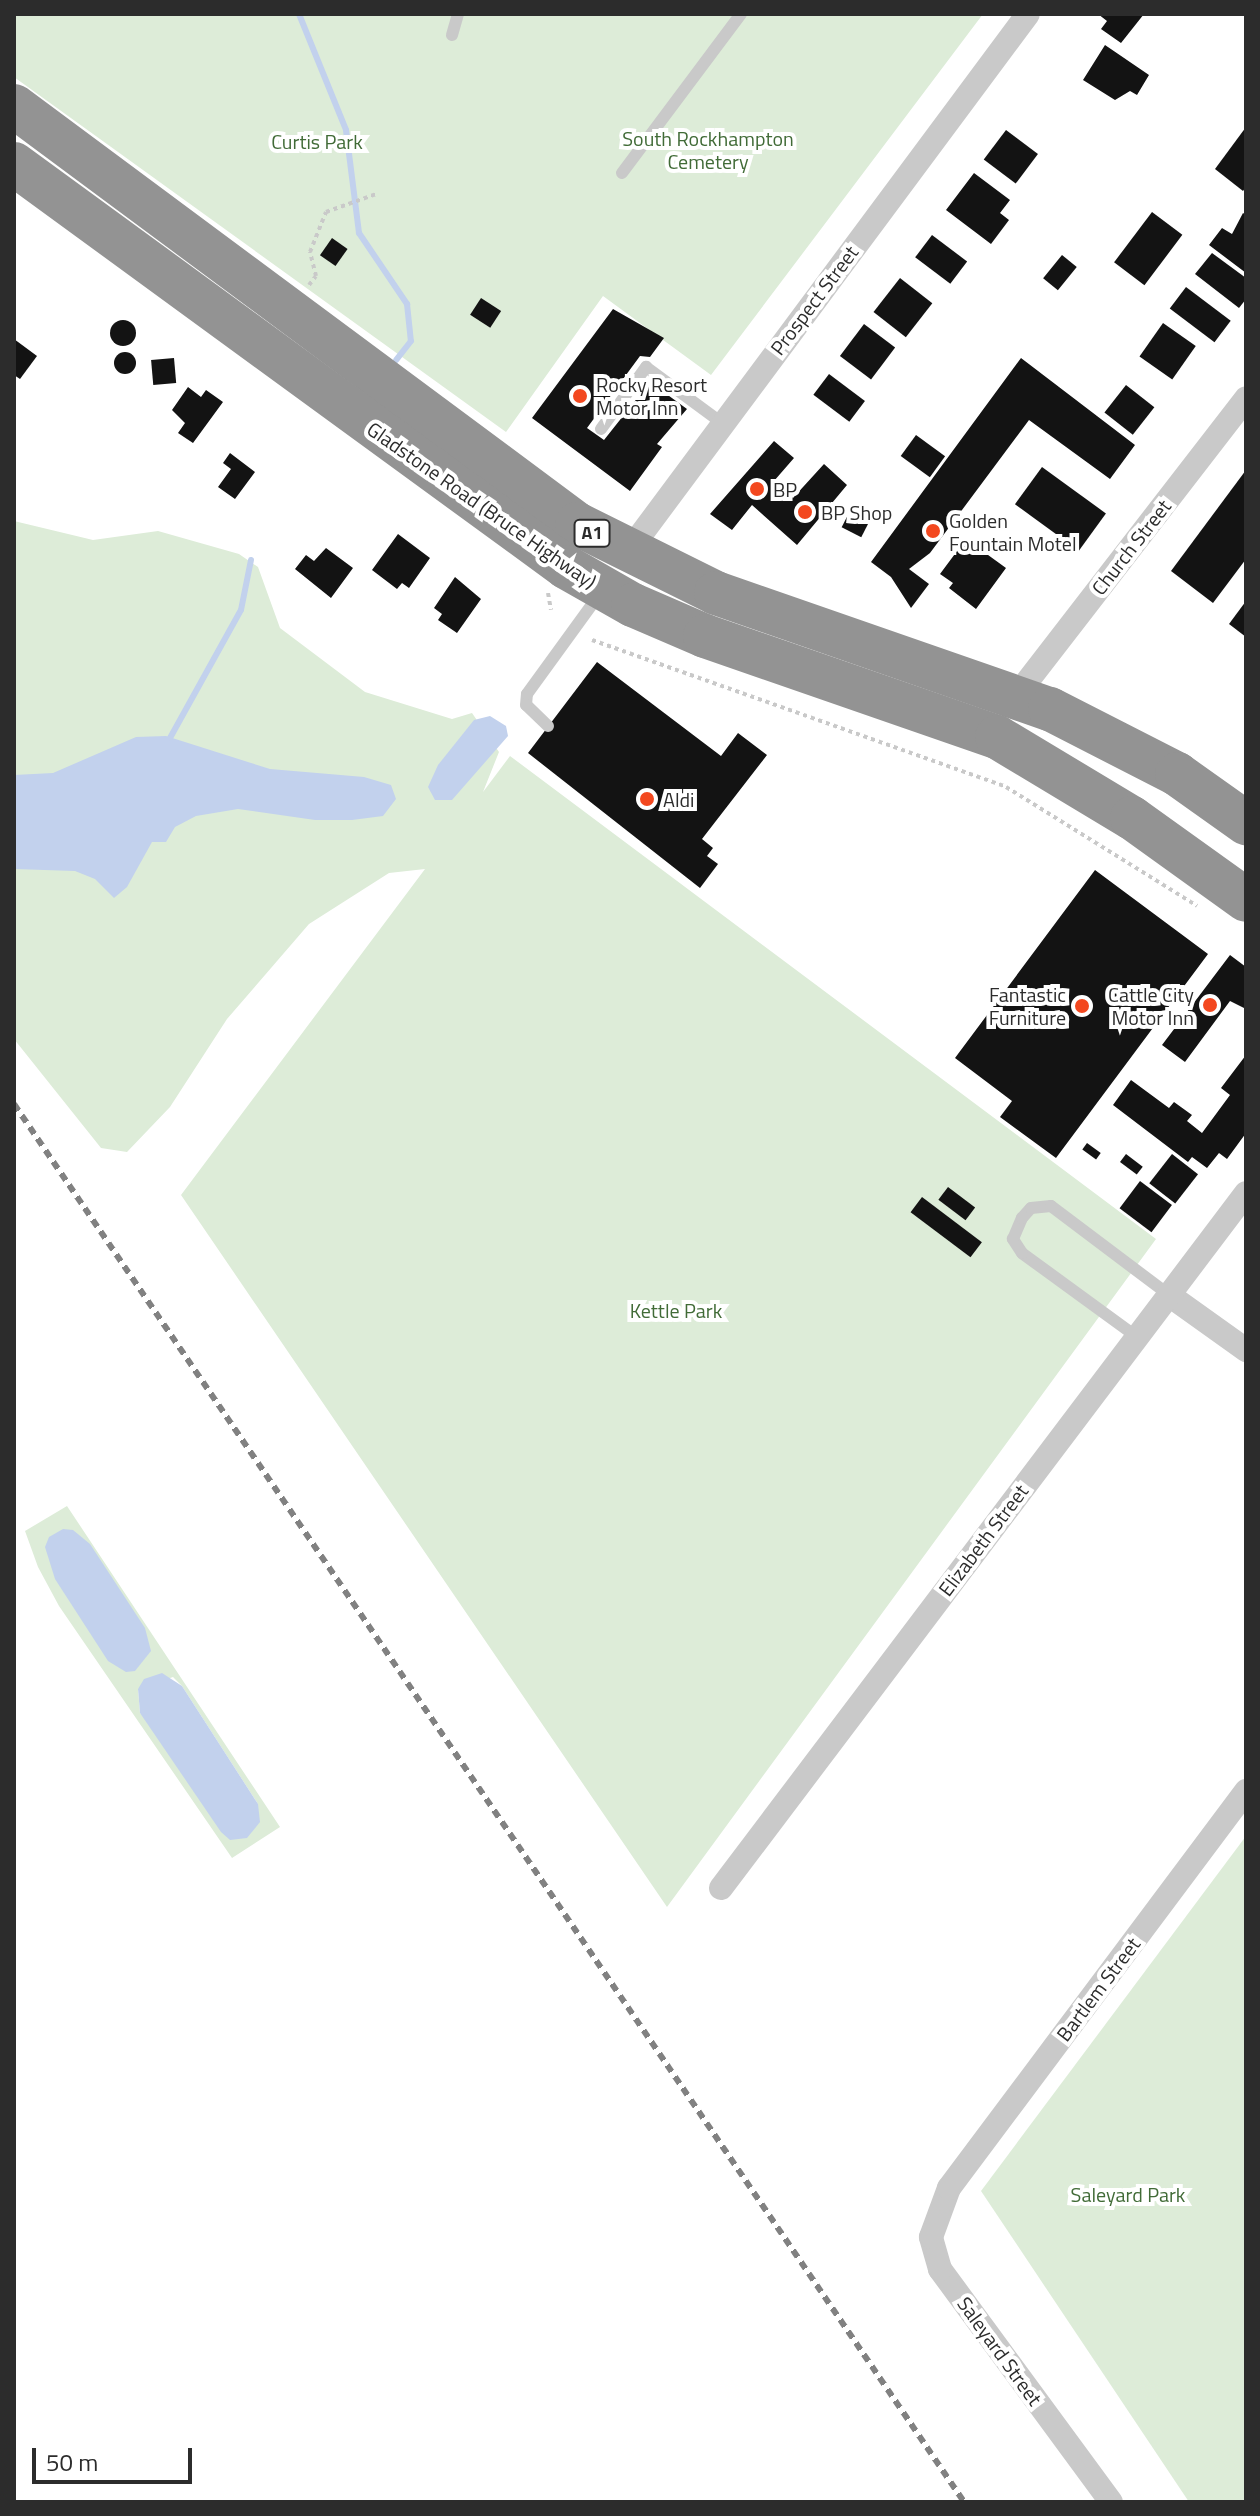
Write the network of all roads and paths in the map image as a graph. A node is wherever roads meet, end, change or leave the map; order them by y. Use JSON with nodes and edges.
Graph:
{"nodes":[{"id":1,"x":458,"y":14,"type":"edge"},
{"id":2,"x":741,"y":14,"type":"edge"},
{"id":3,"x":1028,"y":14,"type":"edge"},
{"id":4,"x":452,"y":35,"type":"dead end"},
{"id":5,"x":14,"y":106,"type":"edge"},
{"id":6,"x":14,"y":164,"type":"edge"},
{"id":7,"x":622,"y":173,"type":"dead end"},
{"id":8,"x":376,"y":194,"type":"dead end"},
{"id":9,"x":301,"y":297,"type":"dead end"},
{"id":10,"x":1246,"y":398,"type":"edge"},
{"id":11,"x":722,"y":423,"type":"junction"},
{"id":12,"x":601,"y":429,"type":"dead end"},
{"id":13,"x":628,"y":552,"type":"junction"},
{"id":14,"x":603,"y":589,"type":"junction"},
{"id":15,"x":592,"y":640,"type":"dead end"},
{"id":16,"x":1016,"y":696,"type":"junction"},
{"id":17,"x":548,"y":726,"type":"dead end"},
{"id":18,"x":1246,"y":823,"type":"edge"},
{"id":19,"x":1246,"y":900,"type":"edge"},
{"id":20,"x":1202,"y":908,"type":"dead end"},
{"id":21,"x":1246,"y":1193,"type":"edge"},
{"id":22,"x":1169,"y":1295,"type":"junction"},
{"id":23,"x":1137,"y":1337,"type":"junction"},
{"id":24,"x":1246,"y":1350,"type":"edge"},
{"id":25,"x":1246,"y":1791,"type":"edge"},
{"id":26,"x":721,"y":1888,"type":"dead end"},
{"id":27,"x":949,"y":2188,"type":"joint"},
{"id":28,"x":1111,"y":2502,"type":"edge"}],
"edges":[{"from":1,"to":4,"type":"lane"},
{"from":2,"to":7,"type":"lane"},
{"from":3,"to":11,"type":"street","name":"Prospect Street"},
{"from":5,"to":13,"type":"highway","name":"Gladstone Road (Bruce Highway)","number":"A1"},
{"from":6,"to":14,"type":"highway","name":"Gladstone Road (Bruce Highway)","number":"A1"},
{"from":8,"to":9,"type":"path"},
{"from":10,"to":16,"type":"street","name":"Church Street"},
{"from":11,"to":12,"type":"lane"},
{"from":11,"to":13,"type":"street","name":"Prospect Street"},
{"from":13,"to":14,"type":"highway","name":"Prospect Street"},
{"from":13,"to":16,"type":"highway","name":"Gladstone Road (Bruce Highway)","number":"A1"},
{"from":14,"to":17,"type":"lane"},
{"from":14,"to":19,"type":"highway","name":"Gladstone Road (Bruce Highway)","number":"A1"},
{"from":15,"to":20,"type":"path"},
{"from":16,"to":18,"type":"highway","name":"Gladstone Road (Bruce Highway)","number":"A1"},
{"from":21,"to":22,"type":"street","name":"Elizabeth Street"},
{"from":22,"to":23,"type":"street","name":"Elizabeth Street"},
{"from":22,"to":23,"type":"lane"},
{"from":22,"to":24,"type":"street"},
{"from":23,"to":26,"type":"street","name":"Elizabeth Street"},
{"from":25,"to":27,"type":"street","name":"Bartlem Street"},
{"from":27,"to":28,"type":"street","name":"Saleyard Street"}]}
